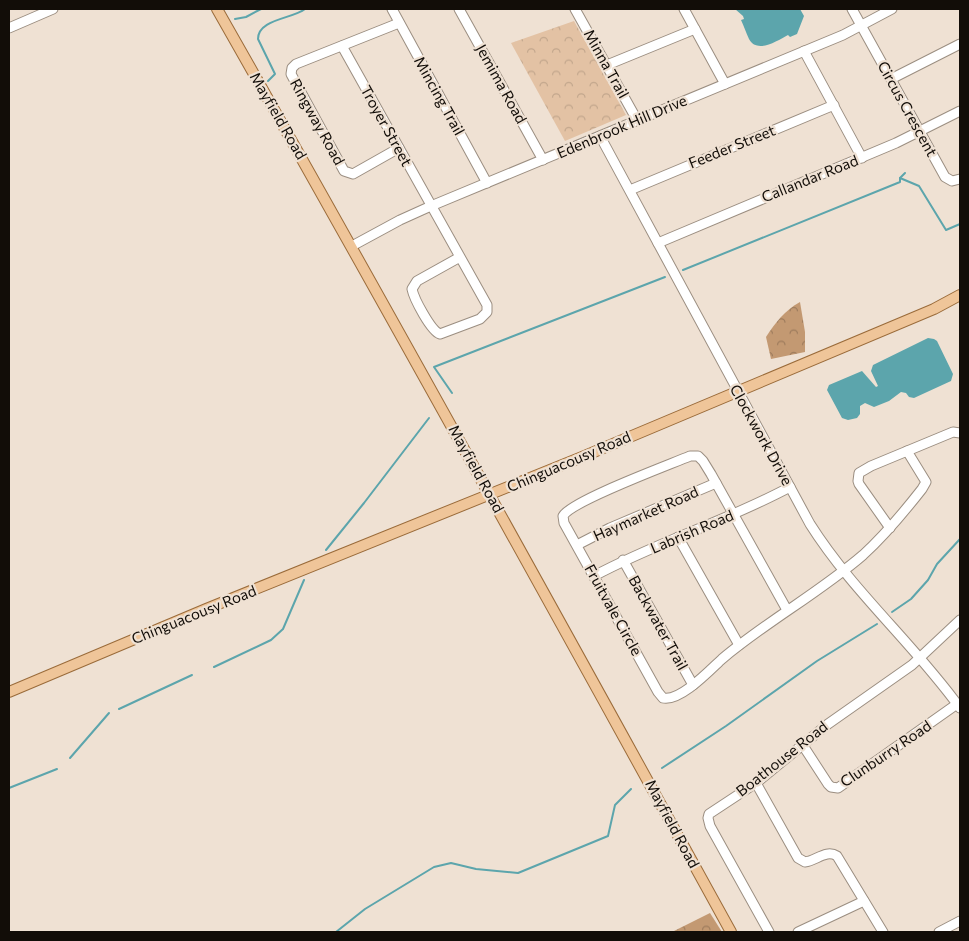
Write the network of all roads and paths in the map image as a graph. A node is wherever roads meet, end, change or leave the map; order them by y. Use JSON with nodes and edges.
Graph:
{"nodes":[{"id":1,"x":53,"y":9,"type":"edge"},
{"id":2,"x":217,"y":9,"type":"edge"},
{"id":3,"x":392,"y":9,"type":"edge"},
{"id":4,"x":459,"y":9,"type":"edge"},
{"id":5,"x":575,"y":9,"type":"edge"},
{"id":6,"x":684,"y":9,"type":"edge"},
{"id":7,"x":852,"y":9,"type":"edge"},
{"id":8,"x":892,"y":9,"type":"edge"},
{"id":9,"x":399,"y":23,"type":"junction"},
{"id":10,"x":861,"y":26,"type":"junction"},
{"id":11,"x":9,"y":28,"type":"edge"},
{"id":12,"x":695,"y":29,"type":"junction"},
{"id":13,"x":960,"y":44,"type":"edge"},
{"id":14,"x":342,"y":46,"type":"junction"},
{"id":15,"x":804,"y":51,"type":"junction"},
{"id":16,"x":607,"y":65,"type":"junction"},
{"id":17,"x":891,"y":80,"type":"junction"},
{"id":18,"x":725,"y":84,"type":"junction"},
{"id":19,"x":834,"y":105,"type":"junction"},
{"id":20,"x":960,"y":111,"type":"edge"},
{"id":21,"x":637,"y":120,"type":"junction"},
{"id":22,"x":920,"y":132,"type":"junction"},
{"id":23,"x":600,"y":136,"type":"junction"},
{"id":24,"x":399,"y":148,"type":"junction"},
{"id":25,"x":862,"y":158,"type":"junction"},
{"id":26,"x":543,"y":160,"type":"junction"},
{"id":27,"x":960,"y":179,"type":"edge"},
{"id":28,"x":487,"y":182,"type":"junction"},
{"id":29,"x":630,"y":190,"type":"junction"},
{"id":30,"x":431,"y":206,"type":"junction"},
{"id":31,"x":658,"y":243,"type":"junction"},
{"id":32,"x":352,"y":246,"type":"junction"},
{"id":33,"x":460,"y":257,"type":"junction"},
{"id":34,"x":960,"y":295,"type":"edge"},
{"id":35,"x":738,"y":391,"type":"junction"},
{"id":36,"x":960,"y":433,"type":"edge"},
{"id":37,"x":907,"y":451,"type":"junction"},
{"id":38,"x":716,"y":483,"type":"junction"},
{"id":39,"x":790,"y":487,"type":"junction"},
{"id":40,"x":490,"y":494,"type":"junction"},
{"id":41,"x":733,"y":514,"type":"junction"},
{"id":42,"x":890,"y":528,"type":"junction"},
{"id":43,"x":678,"y":537,"type":"junction"},
{"id":44,"x":576,"y":545,"type":"junction"},
{"id":45,"x":623,"y":560,"type":"junction"},
{"id":46,"x":844,"y":571,"type":"junction"},
{"id":47,"x":594,"y":576,"type":"junction"},
{"id":48,"x":787,"y":610,"type":"junction"},
{"id":49,"x":960,"y":620,"type":"edge"},
{"id":50,"x":739,"y":646,"type":"junction"},
{"id":51,"x":921,"y":657,"type":"junction"},
{"id":52,"x":693,"y":685,"type":"junction"},
{"id":53,"x":9,"y":692,"type":"edge"},
{"id":54,"x":959,"y":706,"type":"edge"},
{"id":55,"x":802,"y":744,"type":"junction"},
{"id":56,"x":756,"y":783,"type":"junction"},
{"id":57,"x":864,"y":901,"type":"junction"},
{"id":58,"x":960,"y":921,"type":"edge"},
{"id":59,"x":951,"y":929,"type":"edge"},
{"id":60,"x":731,"y":932,"type":"edge"},
{"id":61,"x":769,"y":932,"type":"edge"},
{"id":62,"x":798,"y":932,"type":"edge"},
{"id":63,"x":883,"y":932,"type":"edge"},
{"id":64,"x":939,"y":932,"type":"edge"}],
"edges":[{"from":1,"to":11,"type":"street"},
{"from":2,"to":32,"type":"main road","name":"Mayfield Road"},
{"from":3,"to":9,"type":"street","name":"Mincing Trail"},
{"from":4,"to":26,"type":"street","name":"Jemima Road"},
{"from":5,"to":16,"type":"street","name":"Minna Trail"},
{"from":6,"to":12,"type":"street"},
{"from":7,"to":10,"type":"street","name":"Circus Crescent"},
{"from":8,"to":10,"type":"street","name":"Edenbrook Hill Drive"},
{"from":9,"to":14,"type":"street","name":"Ringway Road"},
{"from":9,"to":28,"type":"street","name":"Mincing Trail"},
{"from":10,"to":15,"type":"street","name":"Edenbrook Hill Drive"},
{"from":10,"to":17,"type":"street","name":"Circus Crescent"},
{"from":12,"to":16,"type":"street"},
{"from":12,"to":18,"type":"street"},
{"from":13,"to":17,"type":"street"},
{"from":14,"to":24,"type":"street","name":"Troyer Street"},
{"from":14,"to":24,"type":"street","name":"Ringway Road"},
{"from":15,"to":18,"type":"street","name":"Edenbrook Hill Drive"},
{"from":15,"to":19,"type":"street"},
{"from":16,"to":21,"type":"street","name":"Minna Trail"},
{"from":17,"to":22,"type":"street","name":"Circus Crescent"},
{"from":18,"to":21,"type":"street","name":"Edenbrook Hill Drive"},
{"from":19,"to":25,"type":"street"},
{"from":19,"to":29,"type":"street","name":"Feeder Street"},
{"from":20,"to":22,"type":"street","name":"Callandar Road"},
{"from":21,"to":23,"type":"street","name":"Edenbrook Hill Drive"},
{"from":22,"to":25,"type":"street","name":"Callandar Road"},
{"from":22,"to":27,"type":"street","name":"Circus Crescent"},
{"from":23,"to":26,"type":"street","name":"Edenbrook Hill Drive"},
{"from":23,"to":29,"type":"street","name":"Clockwork Drive"},
{"from":24,"to":30,"type":"street","name":"Troyer Street"},
{"from":25,"to":31,"type":"street","name":"Callandar Road"},
{"from":26,"to":28,"type":"street","name":"Edenbrook Hill Drive"},
{"from":28,"to":30,"type":"street","name":"Edenbrook Hill Drive"},
{"from":29,"to":31,"type":"street","name":"Clockwork Drive"},
{"from":30,"to":32,"type":"street","name":"Edenbrook Hill Drive"},
{"from":30,"to":33,"type":"street","name":"Troyer Street"},
{"from":31,"to":35,"type":"street","name":"Clockwork Drive"},
{"from":32,"to":40,"type":"main road","name":"Mayfield Road"},
{"from":33,"to":33,"type":"street","name":"Troyer Street"},
{"from":34,"to":35,"type":"main road","name":"Chinguacousy Road"},
{"from":35,"to":39,"type":"street","name":"Clockwork Drive"},
{"from":35,"to":40,"type":"main road","name":"Chinguacousy Road"},
{"from":36,"to":37,"type":"street"},
{"from":37,"to":42,"type":"street","name":"Fruitvale Circle"},
{"from":37,"to":42,"type":"street"},
{"from":38,"to":41,"type":"street","name":"Fruitvale Circle"},
{"from":38,"to":44,"type":"street","name":"Haymarket Road"},
{"from":38,"to":44,"type":"street","name":"Fruitvale Circle"},
{"from":39,"to":41,"type":"street","name":"Labrish Road"},
{"from":39,"to":46,"type":"street","name":"Clockwork Drive"},
{"from":40,"to":53,"type":"main road","name":"Chinguacousy Road"},
{"from":40,"to":60,"type":"main road","name":"Mayfield Road"},
{"from":41,"to":43,"type":"street","name":"Labrish Road"},
{"from":41,"to":48,"type":"street","name":"Fruitvale Circle"},
{"from":42,"to":46,"type":"street","name":"Fruitvale Circle"},
{"from":43,"to":45,"type":"street","name":"Labrish Road"},
{"from":43,"to":50,"type":"street"},
{"from":44,"to":47,"type":"street","name":"Fruitvale Circle"},
{"from":45,"to":47,"type":"street","name":"Labrish Road"},
{"from":45,"to":52,"type":"street","name":"Backwater Trail"},
{"from":46,"to":48,"type":"street","name":"Fruitvale Circle"},
{"from":46,"to":51,"type":"street","name":"Clockwork Drive"},
{"from":47,"to":52,"type":"street","name":"Fruitvale Circle"},
{"from":48,"to":50,"type":"street","name":"Fruitvale Circle"},
{"from":49,"to":51,"type":"street","name":"Boathouse Road"},
{"from":50,"to":52,"type":"street","name":"Fruitvale Circle"},
{"from":51,"to":54,"type":"street","name":"Clockwork Drive"},
{"from":51,"to":55,"type":"street","name":"Boathouse Road"},
{"from":54,"to":55,"type":"street","name":"Clunburry Road"},
{"from":55,"to":56,"type":"street","name":"Boathouse Road"},
{"from":56,"to":57,"type":"street"},
{"from":56,"to":61,"type":"street","name":"Boathouse Road"},
{"from":57,"to":62,"type":"street"},
{"from":57,"to":63,"type":"street"},
{"from":58,"to":59,"type":"street"},
{"from":59,"to":64,"type":"street"}]}
